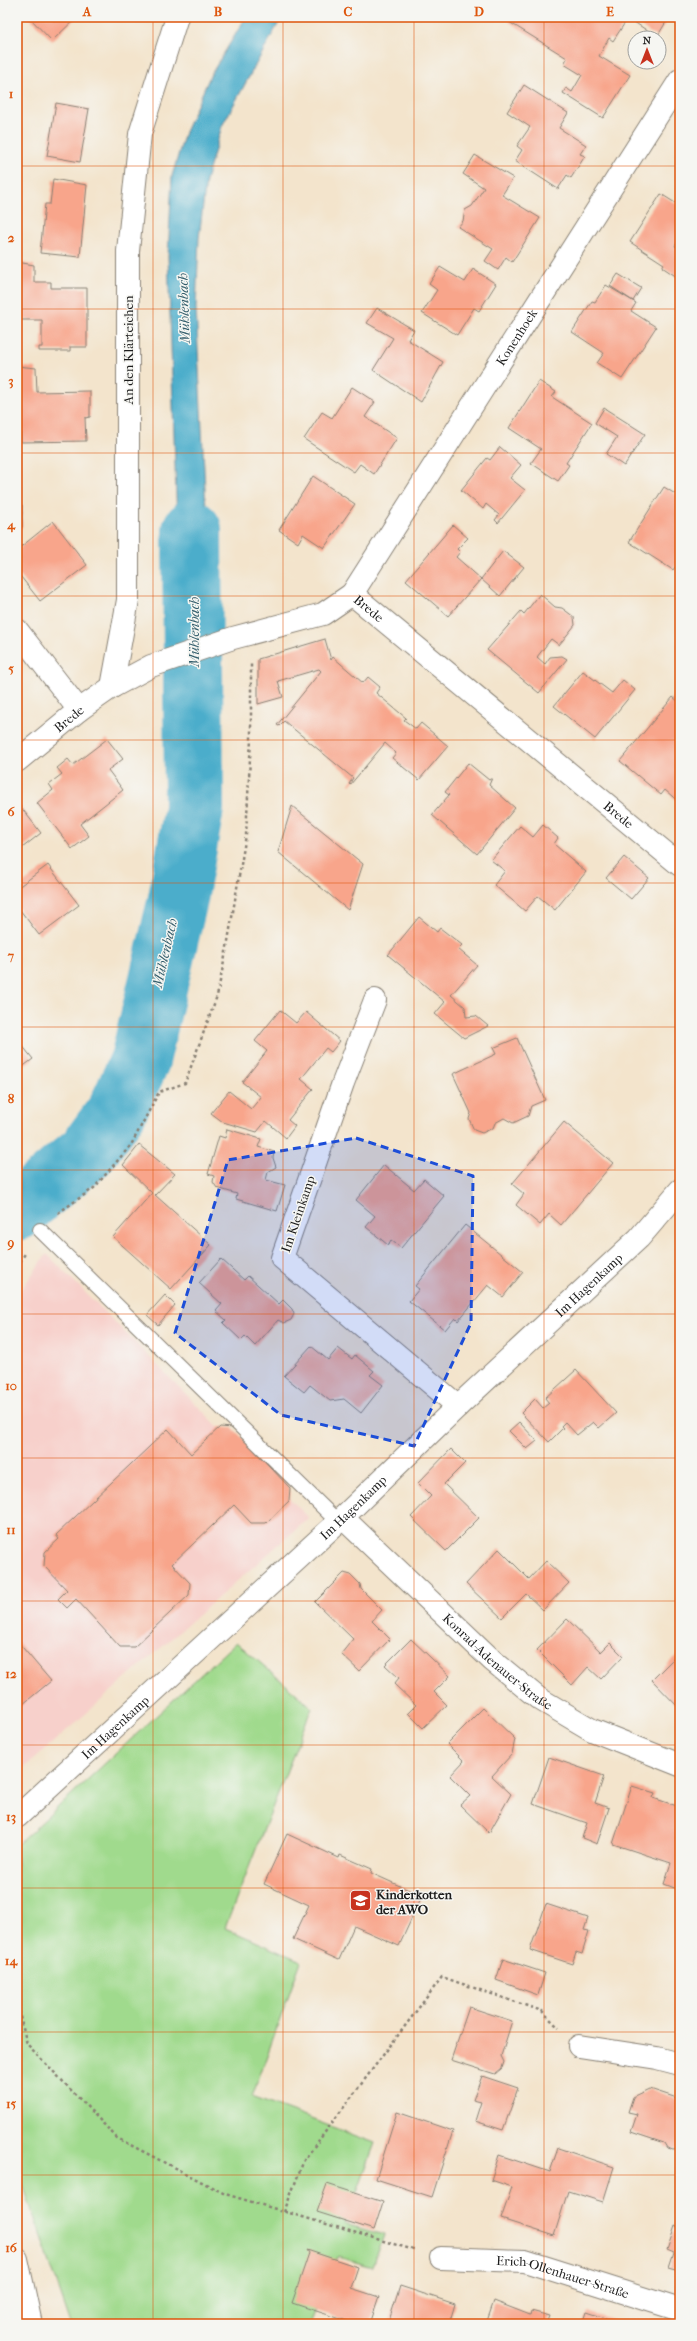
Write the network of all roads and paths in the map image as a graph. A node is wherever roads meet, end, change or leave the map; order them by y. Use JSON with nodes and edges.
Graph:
{"nodes":[{"id":1,"x":177,"y":17,"type":"edge"},
{"id":2,"x":680,"y":80,"type":"edge"},
{"id":3,"x":352,"y":594,"type":"junction"},
{"id":4,"x":17,"y":630,"type":"edge"},
{"id":5,"x":242,"y":636,"type":"junction"},
{"id":6,"x":112,"y":687,"type":"junction"},
{"id":7,"x":79,"y":710,"type":"junction"},
{"id":8,"x":17,"y":761,"type":"edge"},
{"id":9,"x":680,"y":865,"type":"edge"},
{"id":10,"x":375,"y":1000,"type":"dead end"},
{"id":11,"x":680,"y":1190,"type":"edge"},
{"id":12,"x":40,"y":1230,"type":"junction"},
{"id":13,"x":17,"y":1267,"type":"edge"},
{"id":14,"x":458,"y":1406,"type":"junction"},
{"id":15,"x":340,"y":1520,"type":"junction"},
{"id":16,"x":680,"y":1765,"type":"edge"},
{"id":17,"x":17,"y":1817,"type":"edge"},
{"id":18,"x":17,"y":2005,"type":"edge"},
{"id":19,"x":578,"y":2046,"type":"joint"},
{"id":20,"x":680,"y":2064,"type":"edge"},
{"id":21,"x":284,"y":2212,"type":"junction"},
{"id":22,"x":441,"y":2258,"type":"joint"},
{"id":23,"x":17,"y":2260,"type":"edge"},
{"id":24,"x":680,"y":2310,"type":"edge"},
{"id":25,"x":31,"y":2324,"type":"edge"}],
"edges":[{"from":1,"to":6,"type":"street","name":"An den Klärteichen"},
{"from":2,"to":3,"type":"street","name":"Konenhoek"},
{"from":3,"to":5,"type":"street","name":"Brede"},
{"from":3,"to":9,"type":"street","name":"Brede"},
{"from":4,"to":7,"type":"street"},
{"from":5,"to":6,"type":"street","name":"Brede"},
{"from":5,"to":12,"type":"path"},
{"from":6,"to":7,"type":"street","name":"Brede"},
{"from":7,"to":8,"type":"street","name":"Brede"},
{"from":10,"to":14,"type":"street","name":"Im Kleinkamp"},
{"from":11,"to":14,"type":"street","name":"Im Hagenkamp"},
{"from":12,"to":13,"type":"path"},
{"from":12,"to":15,"type":"lane"},
{"from":14,"to":15,"type":"street","name":"Im Hagenkamp"},
{"from":15,"to":16,"type":"street","name":"Konrad-Adenauer-Straße"},
{"from":15,"to":17,"type":"street","name":"Im Hagenkamp"},
{"from":18,"to":21,"type":"path"},
{"from":19,"to":20,"type":"street"},
{"from":19,"to":21,"type":"path"},
{"from":21,"to":22,"type":"path"},
{"from":22,"to":24,"type":"street","name":"Erich-Ollenhauer-Straße"},
{"from":23,"to":25,"type":"street"}]}
